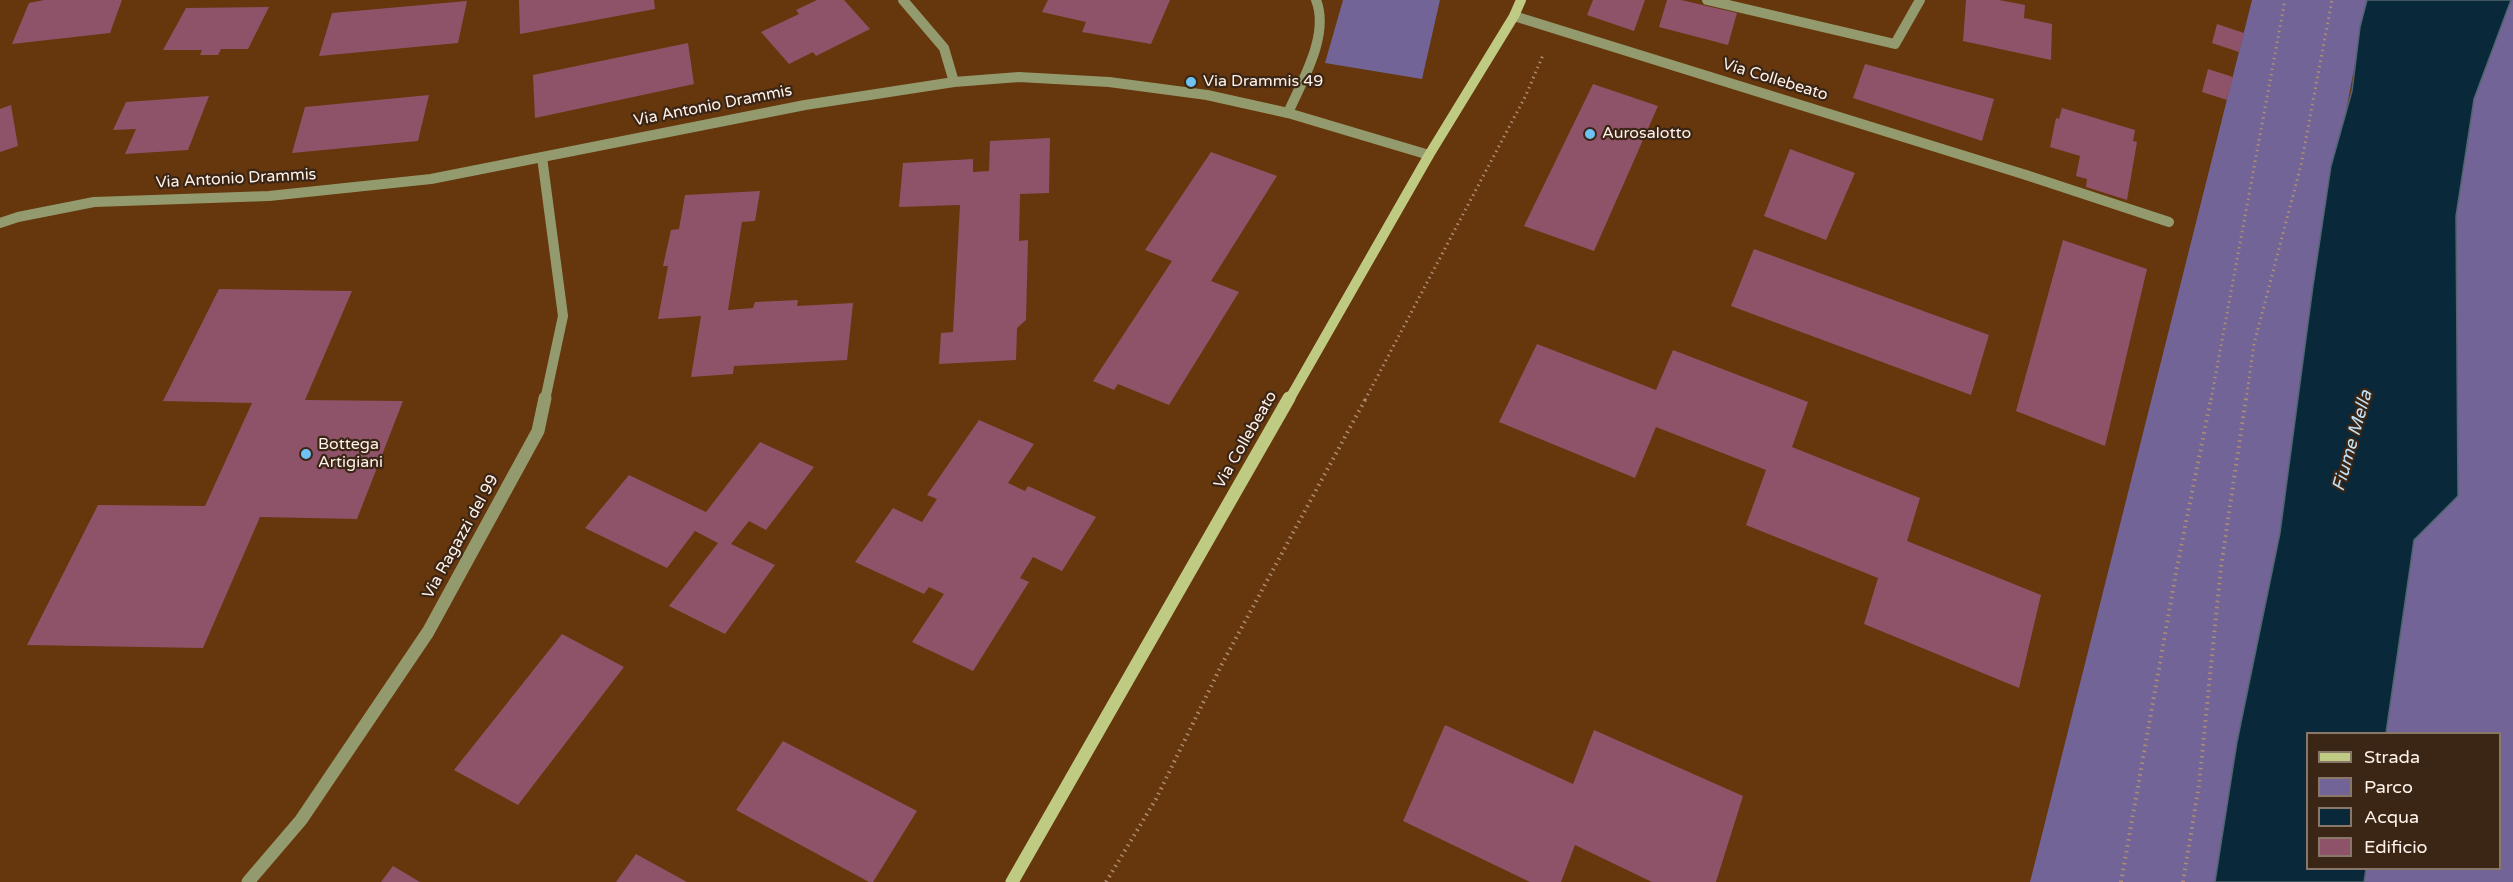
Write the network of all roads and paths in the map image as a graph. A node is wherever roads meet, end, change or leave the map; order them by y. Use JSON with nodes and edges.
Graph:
{"nodes":[{"id":1,"x":903,"y":0,"type":"edge"},
{"id":2,"x":1316,"y":0,"type":"edge"},
{"id":3,"x":1521,"y":0,"type":"edge"},
{"id":4,"x":1707,"y":0,"type":"edge"},
{"id":5,"x":1920,"y":0,"type":"edge"},
{"id":6,"x":2285,"y":0,"type":"edge"},
{"id":7,"x":2332,"y":0,"type":"edge"},
{"id":8,"x":1514,"y":16,"type":"junction"},
{"id":9,"x":1553,"y":28,"type":"junction"},
{"id":10,"x":954,"y":82,"type":"junction"},
{"id":11,"x":1288,"y":113,"type":"junction"},
{"id":12,"x":1429,"y":155,"type":"junction"},
{"id":13,"x":542,"y":157,"type":"junction"},
{"id":14,"x":2169,"y":222,"type":"dead end"},
{"id":15,"x":0,"y":223,"type":"edge"},
{"id":16,"x":248,"y":882,"type":"edge"},
{"id":17,"x":1011,"y":882,"type":"edge"},
{"id":18,"x":1107,"y":882,"type":"edge"},
{"id":19,"x":2121,"y":882,"type":"edge"},
{"id":20,"x":2183,"y":882,"type":"edge"}],
"edges":[{"from":1,"to":10,"type":"street"},
{"from":2,"to":11,"type":"street"},
{"from":3,"to":8,"type":"street","name":"Via Collebeato"},
{"from":4,"to":5,"type":"street"},
{"from":6,"to":19,"type":"path"},
{"from":7,"to":20,"type":"path"},
{"from":8,"to":9,"type":"street","name":"Via Collebeato"},
{"from":8,"to":12,"type":"street","name":"Via Collebeato"},
{"from":9,"to":14,"type":"street","name":"Via Collebeato"},
{"from":9,"to":18,"type":"path"},
{"from":10,"to":11,"type":"street","name":"Via Antonio Drammis"},
{"from":10,"to":13,"type":"street","name":"Via Antonio Drammis"},
{"from":11,"to":12,"type":"street","name":"Via Antonio Drammis"},
{"from":12,"to":17,"type":"street","name":"Via Collebeato"},
{"from":13,"to":15,"type":"street","name":"Via Antonio Drammis"},
{"from":13,"to":16,"type":"street","name":"Via Ragazzi del 99"}]}
